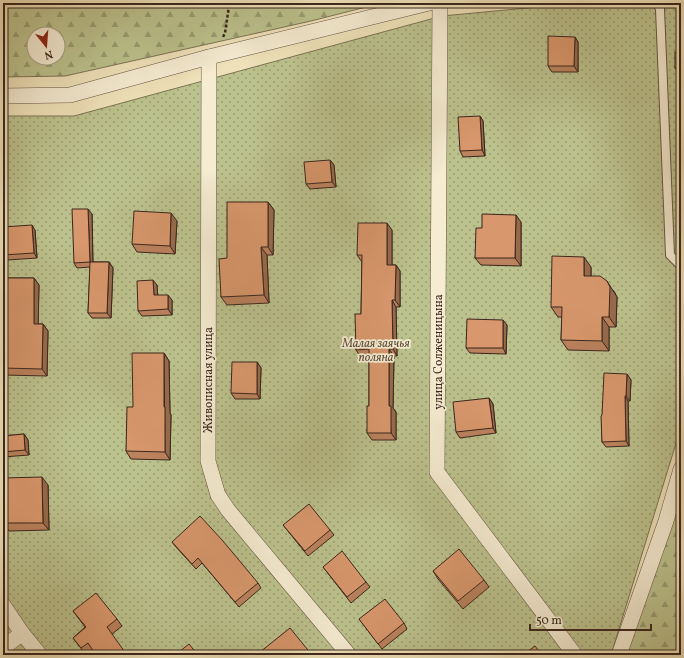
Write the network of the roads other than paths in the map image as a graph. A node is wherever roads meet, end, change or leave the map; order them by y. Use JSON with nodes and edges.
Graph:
{"nodes":[{"id":1,"x":429,"y":3,"type":"edge"},
{"id":2,"x":440,"y":3,"type":"edge"},
{"id":3,"x":657,"y":3,"type":"edge"},
{"id":4,"x":209,"y":57,"type":"junction"},
{"id":5,"x":3,"y":96,"type":"edge"},
{"id":6,"x":681,"y":266,"type":"edge"},
{"id":7,"x":681,"y":469,"type":"edge"},
{"id":8,"x":3,"y":605,"type":"edge"},
{"id":9,"x":22,"y":632,"type":"junction"},
{"id":10,"x":3,"y":648,"type":"edge"},
{"id":11,"x":40,"y":655,"type":"edge"},
{"id":12,"x":349,"y":655,"type":"edge"},
{"id":13,"x":575,"y":655,"type":"edge"},
{"id":14,"x":619,"y":655,"type":"edge"}],
"edges":[{"from":1,"to":4,"type":"street"},
{"from":2,"to":13,"type":"street","name":"улица Солженицына"},
{"from":3,"to":6,"type":"lane"},
{"from":4,"to":5,"type":"street"},
{"from":4,"to":12,"type":"street","name":"Живописная улица"},
{"from":7,"to":14,"type":"street"},
{"from":8,"to":9,"type":"street"},
{"from":9,"to":10,"type":"street"},
{"from":9,"to":11,"type":"street"}]}
